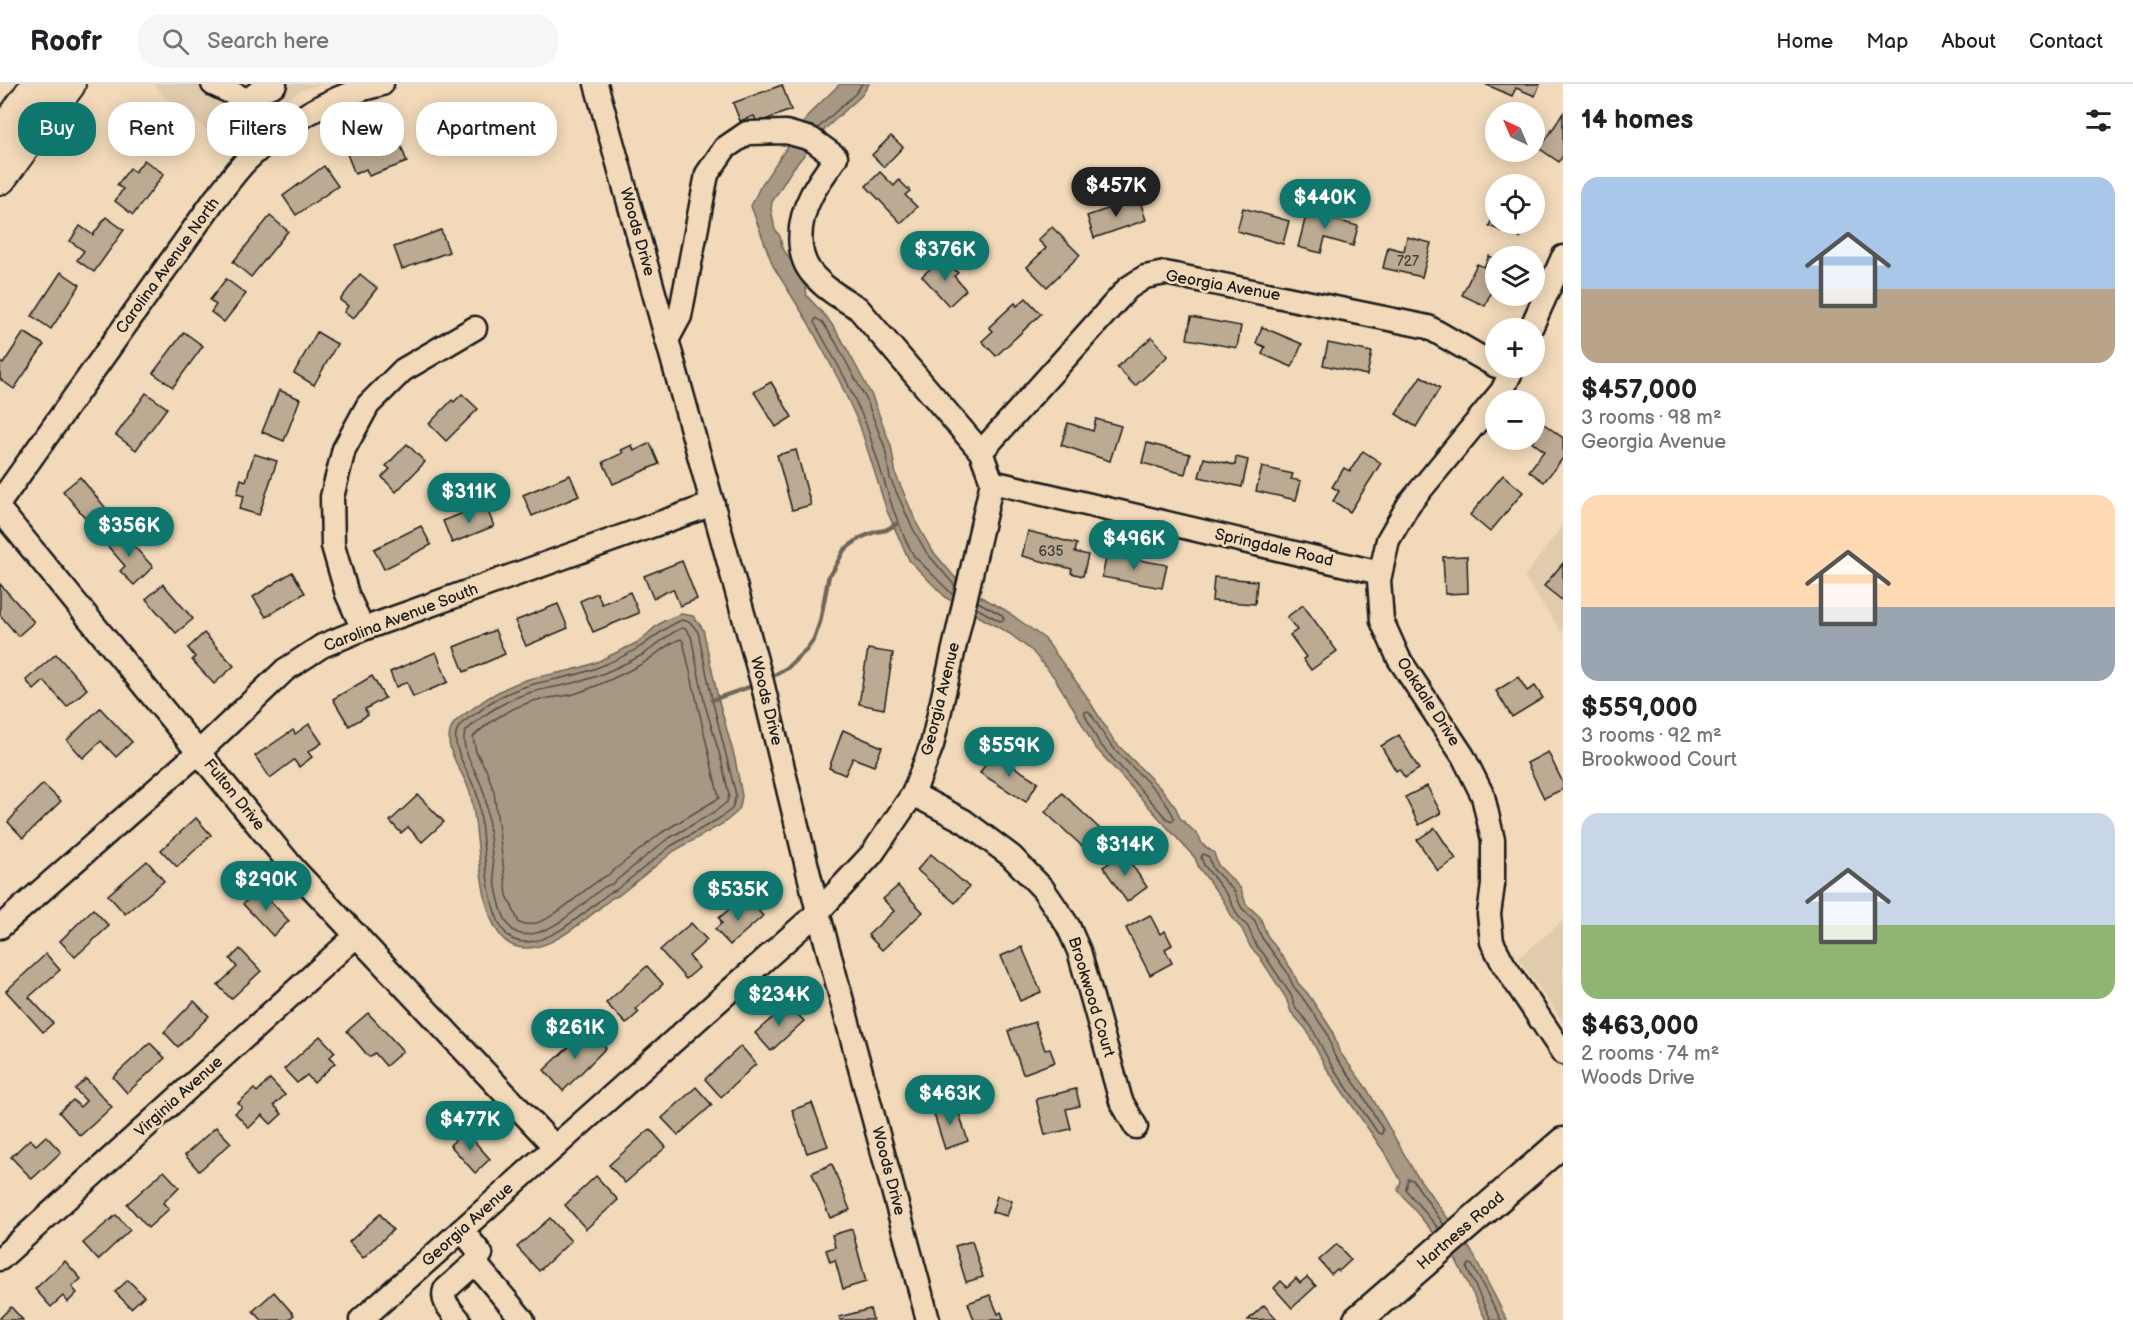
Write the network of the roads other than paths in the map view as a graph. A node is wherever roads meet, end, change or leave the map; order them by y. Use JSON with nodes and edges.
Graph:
{"nodes":[{"id":1,"x":38,"y":84,"type":"edge"},
{"id":2,"x":69,"y":84,"type":"edge"},
{"id":3,"x":213,"y":84,"type":"edge"},
{"id":4,"x":275,"y":84,"type":"edge"},
{"id":5,"x":596,"y":84,"type":"edge"},
{"id":6,"x":377,"y":85,"type":"edge"},
{"id":7,"x":249,"y":101,"type":"joint"},
{"id":8,"x":308,"y":115,"type":"edge"},
{"id":9,"x":0,"y":137,"type":"edge"},
{"id":10,"x":252,"y":156,"type":"edge"},
{"id":11,"x":0,"y":178,"type":"edge"},
{"id":12,"x":1563,"y":257,"type":"edge"},
{"id":13,"x":1535,"y":318,"type":"edge"},
{"id":14,"x":475,"y":328,"type":"dead end"},
{"id":15,"x":667,"y":340,"type":"junction"},
{"id":16,"x":1485,"y":358,"type":"edge"},
{"id":17,"x":1503,"y":378,"type":"edge"},
{"id":18,"x":981,"y":452,"type":"junction"},
{"id":19,"x":992,"y":482,"type":"junction"},
{"id":20,"x":0,"y":502,"type":"edge"},
{"id":21,"x":713,"y":504,"type":"junction"},
{"id":22,"x":0,"y":510,"type":"edge"},
{"id":23,"x":1380,"y":573,"type":"junction"},
{"id":24,"x":363,"y":629,"type":"junction"},
{"id":25,"x":199,"y":752,"type":"junction"},
{"id":26,"x":913,"y":794,"type":"junction"},
{"id":27,"x":818,"y":912,"type":"junction"},
{"id":28,"x":0,"y":927,"type":"edge"},
{"id":29,"x":357,"y":935,"type":"junction"},
{"id":30,"x":1563,"y":1053,"type":"edge"},
{"id":31,"x":1136,"y":1127,"type":"dead end"},
{"id":32,"x":1563,"y":1142,"type":"edge"},
{"id":33,"x":555,"y":1147,"type":"junction"},
{"id":34,"x":462,"y":1230,"type":"junction"},
{"id":35,"x":0,"y":1259,"type":"edge"},
{"id":36,"x":475,"y":1263,"type":"junction"},
{"id":37,"x":372,"y":1317,"type":"edge"},
{"id":38,"x":459,"y":1320,"type":"edge"},
{"id":39,"x":523,"y":1320,"type":"edge"},
{"id":40,"x":928,"y":1320,"type":"edge"},
{"id":41,"x":1358,"y":1320,"type":"edge"}],
"edges":[{"from":1,"to":9,"type":"highway"},
{"from":2,"to":11,"type":"highway"},
{"from":3,"to":7,"type":"street"},
{"from":4,"to":7,"type":"street"},
{"from":5,"to":15,"type":"street","name":"Woods Drive"},
{"from":6,"to":8,"type":"street","name":"Carolina Avenue North"},
{"from":10,"to":20,"type":"street","name":"Carolina Avenue North"},
{"from":12,"to":13,"type":"street"},
{"from":14,"to":24,"type":"street"},
{"from":15,"to":18,"type":"street"},
{"from":15,"to":21,"type":"street","name":"Woods Drive"},
{"from":16,"to":18,"type":"street","name":"Georgia Avenue"},
{"from":17,"to":23,"type":"street","name":"Oakdale Drive"},
{"from":18,"to":19,"type":"street"},
{"from":19,"to":23,"type":"street","name":"Springdale Road"},
{"from":19,"to":26,"type":"street","name":"Georgia Avenue"},
{"from":21,"to":24,"type":"street","name":"Carolina Avenue South"},
{"from":21,"to":27,"type":"street","name":"Woods Drive"},
{"from":22,"to":25,"type":"street","name":"Fulton Drive"},
{"from":23,"to":30,"type":"street","name":"Oakdale Drive"},
{"from":24,"to":25,"type":"street","name":"Carolina Avenue South"},
{"from":25,"to":28,"type":"street","name":"Carolina Avenue South"},
{"from":25,"to":29,"type":"street","name":"Fulton Drive"},
{"from":26,"to":27,"type":"street","name":"Georgia Avenue"},
{"from":26,"to":31,"type":"street","name":"Brookwood Court"},
{"from":27,"to":33,"type":"street","name":"Georgia Avenue"},
{"from":27,"to":40,"type":"street","name":"Woods Drive"},
{"from":29,"to":33,"type":"street","name":"Fulton Drive"},
{"from":29,"to":35,"type":"street","name":"Virginia Avenue"},
{"from":32,"to":41,"type":"main road","name":"Hartness Road"},
{"from":33,"to":34,"type":"street","name":"Georgia Avenue"},
{"from":34,"to":36,"type":"street"},
{"from":34,"to":37,"type":"street","name":"Georgia Avenue"},
{"from":36,"to":38,"type":"street"},
{"from":36,"to":39,"type":"street"}]}
